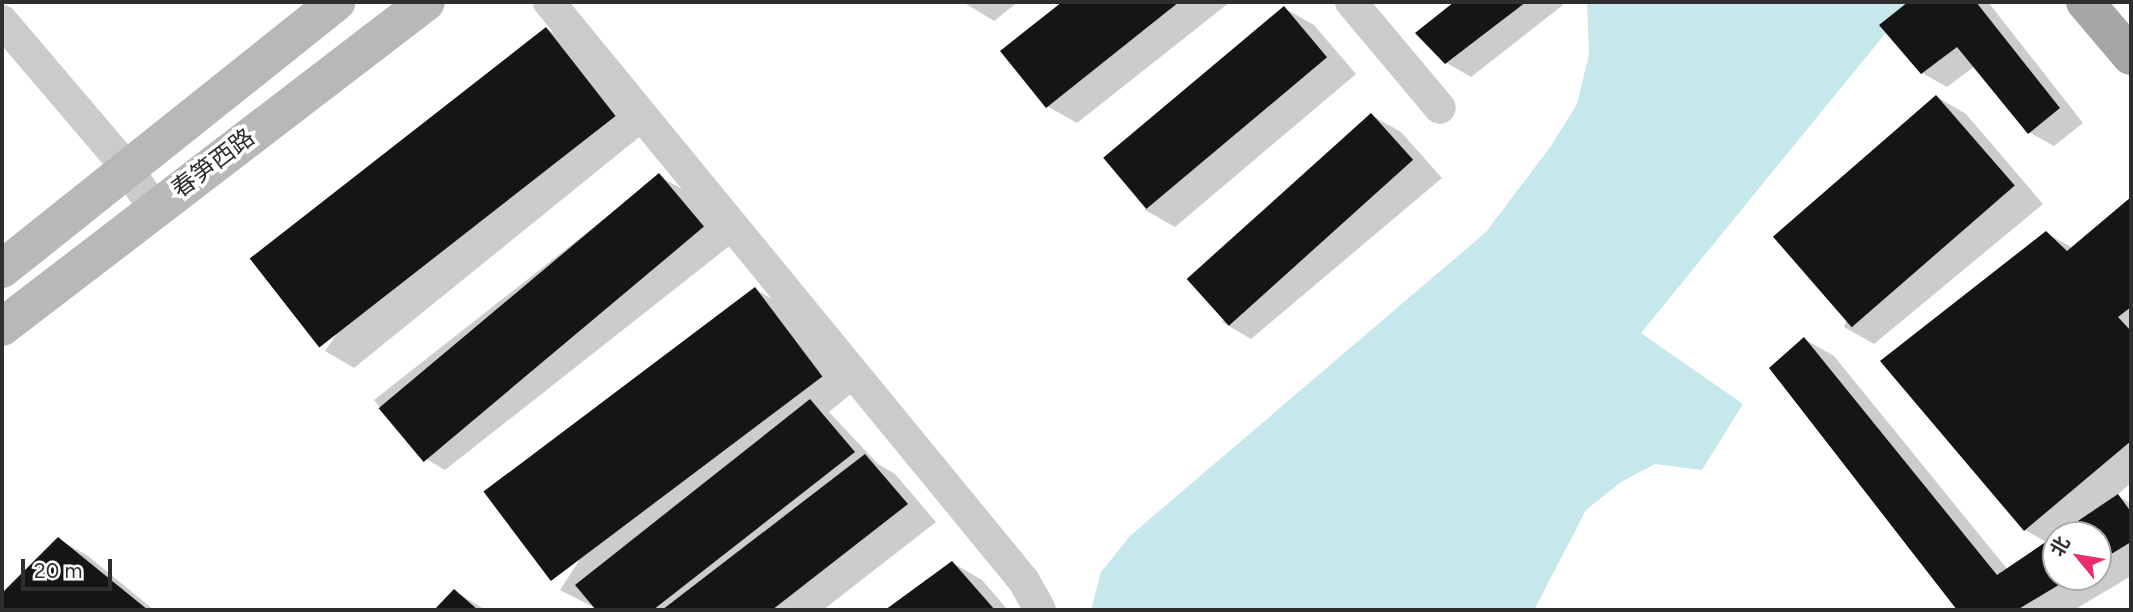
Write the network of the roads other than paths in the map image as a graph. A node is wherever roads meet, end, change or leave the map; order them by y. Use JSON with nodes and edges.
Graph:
{"nodes":[{"id":1,"x":336,"y":2,"type":"edge"},
{"id":2,"x":426,"y":2,"type":"edge"},
{"id":3,"x":549,"y":2,"type":"edge"},
{"id":4,"x":1351,"y":2,"type":"edge"},
{"id":5,"x":2085,"y":2,"type":"edge"},
{"id":6,"x":2,"y":21,"type":"edge"},
{"id":7,"x":2131,"y":56,"type":"edge"},
{"id":8,"x":1440,"y":108,"type":"dead end"},
{"id":9,"x":127,"y":168,"type":"junction"},
{"id":10,"x":154,"y":208,"type":"junction"},
{"id":11,"x":2,"y":269,"type":"edge"},
{"id":12,"x":2,"y":327,"type":"edge"},
{"id":13,"x":1040,"y":610,"type":"edge"}],
"edges":[{"from":1,"to":9,"type":"main road","name":"春笋西路"},
{"from":2,"to":10,"type":"main road","name":"春笋西路"},
{"from":3,"to":13,"type":"street"},
{"from":4,"to":8,"type":"street"},
{"from":5,"to":7,"type":"main road"},
{"from":6,"to":9,"type":"street"},
{"from":9,"to":10,"type":"street"},
{"from":9,"to":11,"type":"main road","name":"春笋西路"},
{"from":10,"to":12,"type":"main road","name":"春笋西路"}]}
